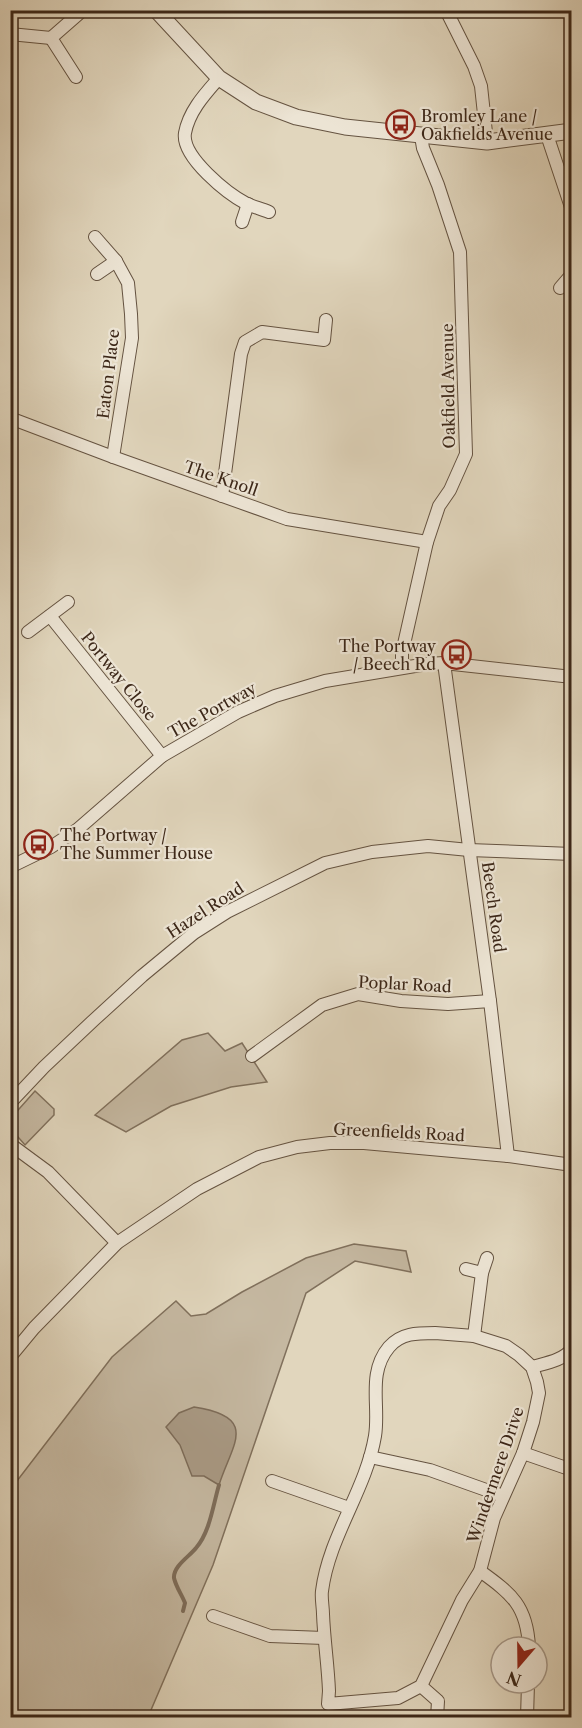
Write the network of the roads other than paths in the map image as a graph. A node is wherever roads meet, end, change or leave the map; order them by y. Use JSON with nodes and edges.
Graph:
{"nodes":[{"id":1,"x":83,"y":10,"type":"edge"},
{"id":2,"x":156,"y":10,"type":"edge"},
{"id":3,"x":446,"y":10,"type":"edge"},
{"id":4,"x":10,"y":33,"type":"edge"},
{"id":5,"x":51,"y":38,"type":"junction"},
{"id":6,"x":76,"y":77,"type":"dead end"},
{"id":7,"x":219,"y":78,"type":"junction"},
{"id":8,"x":572,"y":131,"type":"edge"},
{"id":9,"x":547,"y":135,"type":"junction"},
{"id":10,"x":421,"y":136,"type":"junction"},
{"id":11,"x":487,"y":142,"type":"junction"},
{"id":12,"x":248,"y":204,"type":"junction"},
{"id":13,"x":572,"y":210,"type":"edge"},
{"id":14,"x":269,"y":212,"type":"dead end"},
{"id":15,"x":242,"y":222,"type":"dead end"},
{"id":16,"x":95,"y":237,"type":"dead end"},
{"id":17,"x":116,"y":261,"type":"junction"},
{"id":18,"x":97,"y":274,"type":"dead end"},
{"id":19,"x":572,"y":274,"type":"edge"},
{"id":20,"x":560,"y":288,"type":"dead end"},
{"id":21,"x":326,"y":320,"type":"dead end"},
{"id":22,"x":10,"y":418,"type":"edge"},
{"id":23,"x":113,"y":457,"type":"junction"},
{"id":24,"x":222,"y":496,"type":"junction"},
{"id":25,"x":427,"y":542,"type":"junction"},
{"id":26,"x":68,"y":602,"type":"dead end"},
{"id":27,"x":50,"y":616,"type":"junction"},
{"id":28,"x":28,"y":632,"type":"dead end"},
{"id":29,"x":444,"y":663,"type":"junction"},
{"id":30,"x":402,"y":667,"type":"junction"},
{"id":31,"x":572,"y":677,"type":"edge"},
{"id":32,"x":162,"y":756,"type":"junction"},
{"id":33,"x":469,"y":850,"type":"junction"},
{"id":34,"x":572,"y":854,"type":"edge"},
{"id":35,"x":10,"y":867,"type":"edge"},
{"id":36,"x":490,"y":1000,"type":"junction"},
{"id":37,"x":255,"y":1048,"type":"dead end"},
{"id":38,"x":10,"y":1103,"type":"edge"},
{"id":39,"x":10,"y":1144,"type":"edge"},
{"id":40,"x":508,"y":1156,"type":"junction"},
{"id":41,"x":572,"y":1165,"type":"edge"},
{"id":42,"x":117,"y":1243,"type":"junction"},
{"id":43,"x":487,"y":1258,"type":"dead end"},
{"id":44,"x":466,"y":1269,"type":"dead end"},
{"id":45,"x":482,"y":1273,"type":"junction"},
{"id":46,"x":474,"y":1336,"type":"junction"},
{"id":47,"x":572,"y":1349,"type":"edge"},
{"id":48,"x":10,"y":1357,"type":"edge"},
{"id":49,"x":532,"y":1367,"type":"junction"},
{"id":50,"x":523,"y":1453,"type":"junction"},
{"id":51,"x":370,"y":1457,"type":"junction"},
{"id":52,"x":572,"y":1470,"type":"edge"},
{"id":53,"x":272,"y":1481,"type":"dead end"},
{"id":54,"x":503,"y":1496,"type":"junction"},
{"id":55,"x":349,"y":1508,"type":"junction"},
{"id":56,"x":480,"y":1571,"type":"junction"},
{"id":57,"x":213,"y":1616,"type":"dead end"},
{"id":58,"x":527,"y":1635,"type":"edge"},
{"id":59,"x":324,"y":1638,"type":"junction"},
{"id":60,"x":421,"y":1686,"type":"junction"},
{"id":61,"x":528,"y":1695,"type":"edge"},
{"id":62,"x":328,"y":1704,"type":"junction"},
{"id":63,"x":324,"y":1718,"type":"edge"},
{"id":64,"x":437,"y":1718,"type":"edge"},
{"id":65,"x":528,"y":1718,"type":"edge"}],
"edges":[{"from":1,"to":5,"type":"street"},
{"from":2,"to":7,"type":"street"},
{"from":3,"to":11,"type":"street"},
{"from":4,"to":5,"type":"street"},
{"from":5,"to":6,"type":"street"},
{"from":7,"to":10,"type":"street"},
{"from":7,"to":12,"type":"street"},
{"from":8,"to":9,"type":"street"},
{"from":9,"to":11,"type":"street"},
{"from":9,"to":13,"type":"street"},
{"from":10,"to":11,"type":"street"},
{"from":10,"to":25,"type":"street","name":"Oakfield Avenue"},
{"from":12,"to":14,"type":"street"},
{"from":12,"to":15,"type":"street"},
{"from":16,"to":17,"type":"street","name":"Eaton Place"},
{"from":17,"to":18,"type":"street"},
{"from":17,"to":23,"type":"street","name":"Eaton Place"},
{"from":19,"to":20,"type":"street"},
{"from":21,"to":24,"type":"street"},
{"from":22,"to":23,"type":"street","name":"The Knoll"},
{"from":23,"to":24,"type":"street","name":"The Knoll"},
{"from":24,"to":25,"type":"street","name":"The Knoll"},
{"from":25,"to":30,"type":"street","name":"Oakfield Avenue"},
{"from":26,"to":27,"type":"street"},
{"from":27,"to":28,"type":"street"},
{"from":27,"to":32,"type":"street","name":"Portway Close"},
{"from":29,"to":30,"type":"street","name":"The Portway"},
{"from":29,"to":31,"type":"street","name":"The Portway"},
{"from":29,"to":33,"type":"street","name":"Beech Road"},
{"from":30,"to":32,"type":"street","name":"The Portway"},
{"from":32,"to":35,"type":"street","name":"The Portway"},
{"from":33,"to":34,"type":"street","name":"Hazel Road"},
{"from":33,"to":36,"type":"street","name":"Beech Road"},
{"from":33,"to":38,"type":"street","name":"Hazel Road"},
{"from":36,"to":37,"type":"street","name":"Poplar Road"},
{"from":36,"to":40,"type":"street","name":"Beech Road"},
{"from":39,"to":42,"type":"street"},
{"from":40,"to":41,"type":"street","name":"Greenfields Road"},
{"from":40,"to":42,"type":"street","name":"Greenfields Road"},
{"from":42,"to":48,"type":"street","name":"Greenfields Road"},
{"from":43,"to":45,"type":"street"},
{"from":44,"to":45,"type":"street"},
{"from":45,"to":46,"type":"street"},
{"from":46,"to":49,"type":"street"},
{"from":46,"to":51,"type":"street"},
{"from":47,"to":49,"type":"street"},
{"from":49,"to":50,"type":"street","name":"Windermere Drive"},
{"from":50,"to":52,"type":"street"},
{"from":50,"to":54,"type":"street","name":"Windermere Drive"},
{"from":51,"to":54,"type":"street"},
{"from":51,"to":55,"type":"street"},
{"from":53,"to":55,"type":"street"},
{"from":54,"to":56,"type":"street","name":"Windermere Drive"},
{"from":55,"to":59,"type":"street"},
{"from":56,"to":58,"type":"street"},
{"from":56,"to":60,"type":"street","name":"Windermere Drive"},
{"from":57,"to":59,"type":"street"},
{"from":59,"to":62,"type":"street"},
{"from":60,"to":62,"type":"street"},
{"from":60,"to":64,"type":"street"},
{"from":61,"to":65,"type":"street"},
{"from":62,"to":63,"type":"street"}]}
